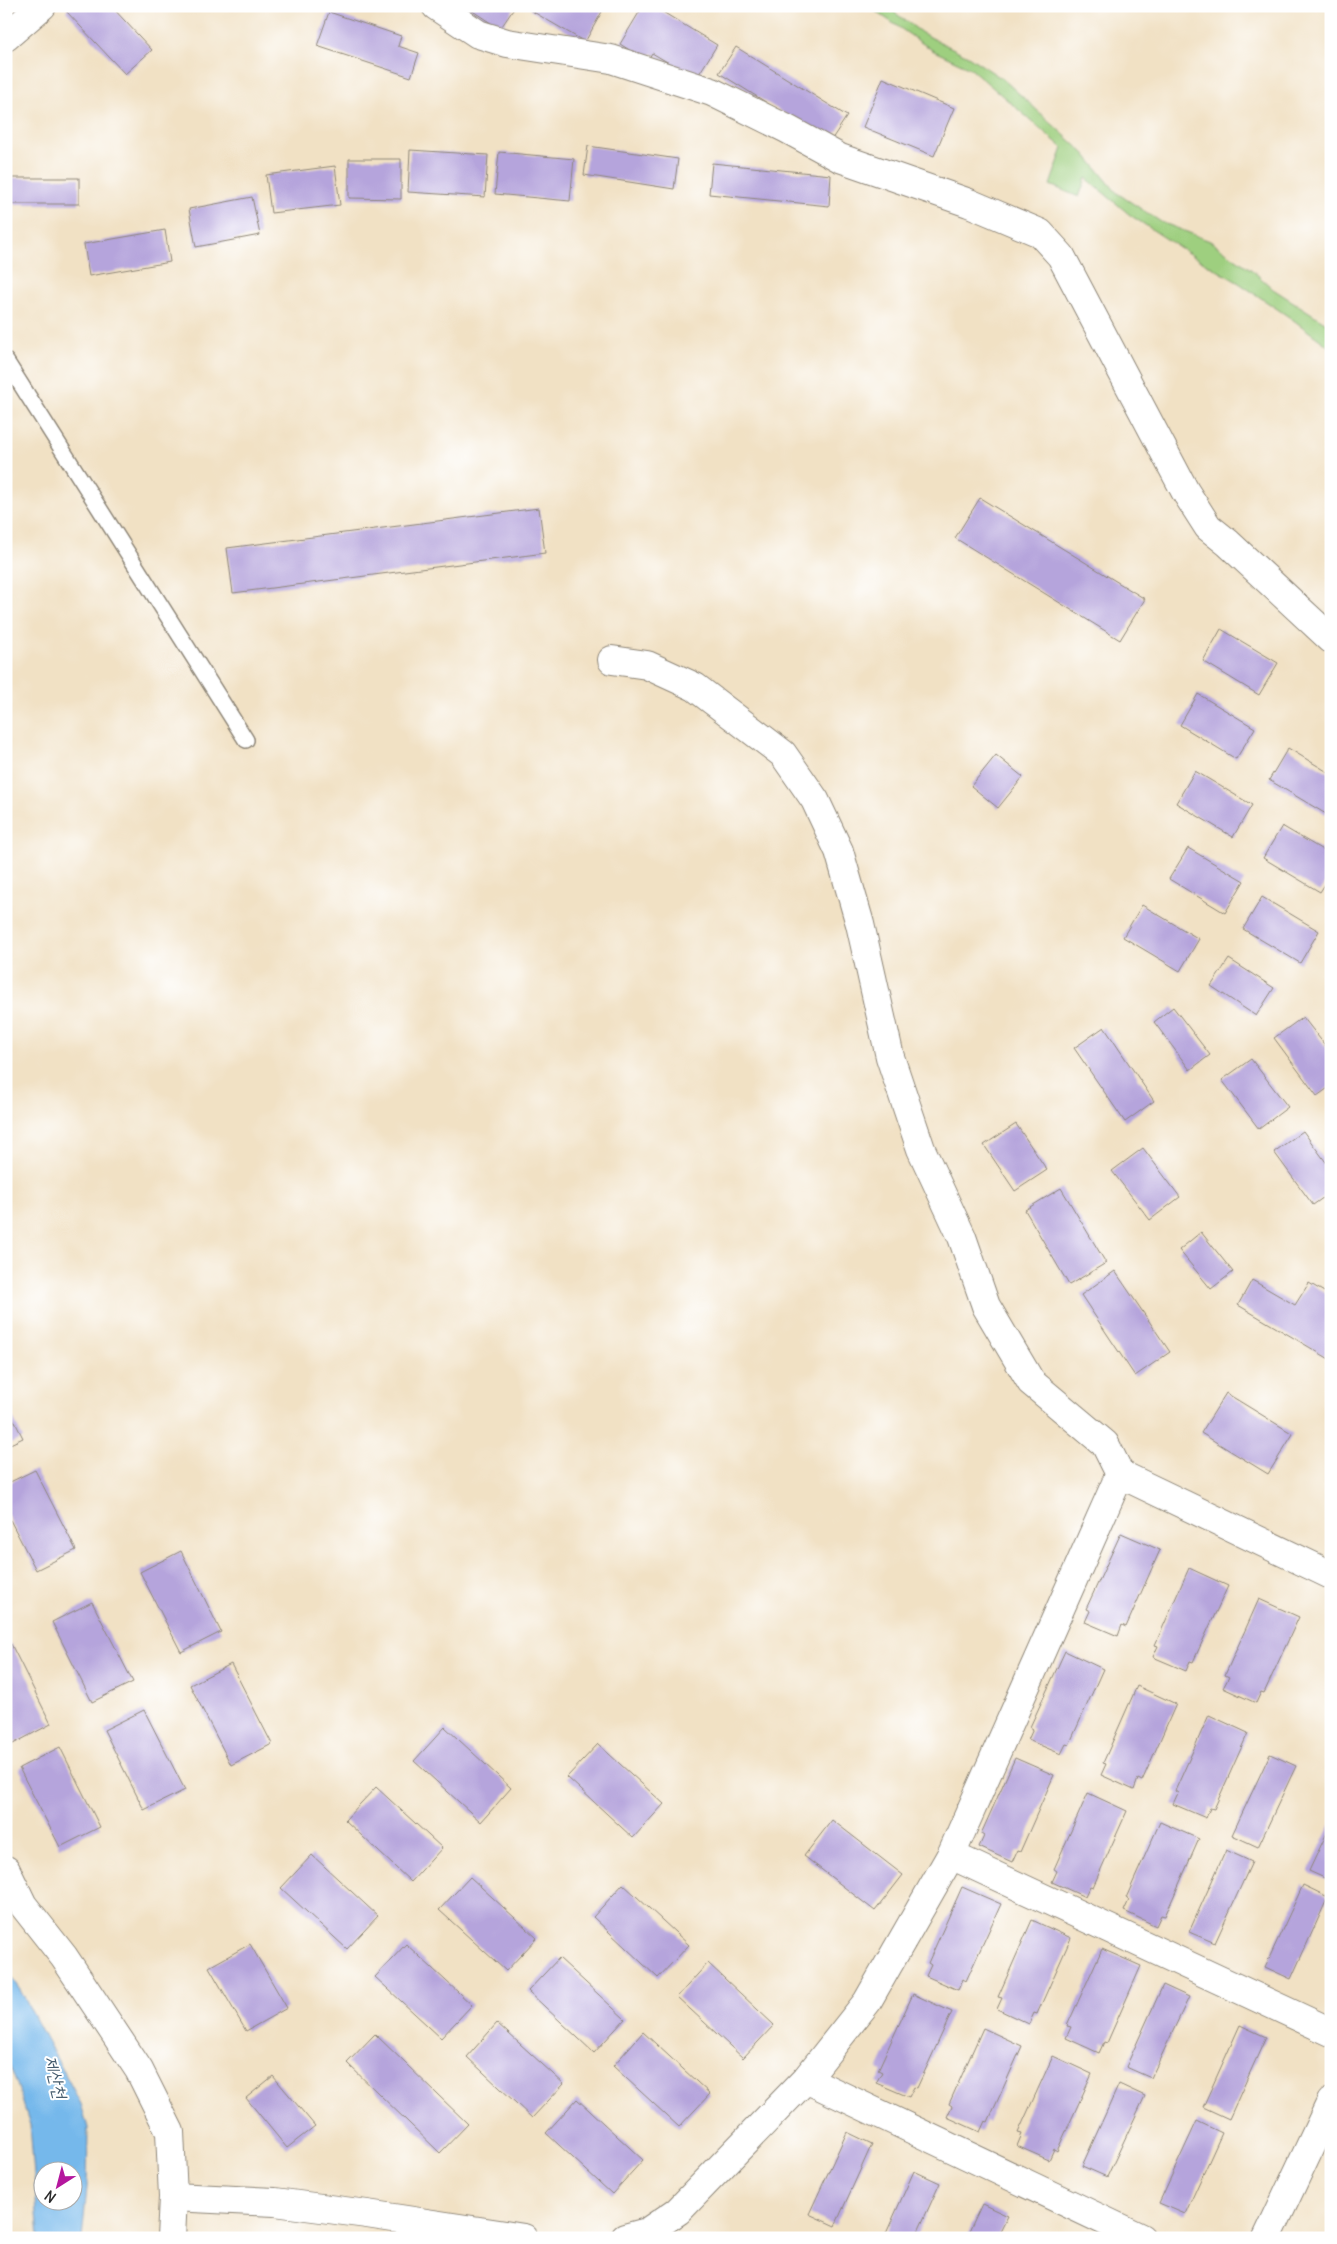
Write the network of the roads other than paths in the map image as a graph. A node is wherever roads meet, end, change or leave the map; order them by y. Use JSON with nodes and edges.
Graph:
{"nodes":[{"id":1,"x":42,"y":6,"type":"edge"},
{"id":2,"x":436,"y":6,"type":"edge"},
{"id":3,"x":6,"y":37,"type":"edge"},
{"id":4,"x":6,"y":361,"type":"edge"},
{"id":5,"x":1331,"y":639,"type":"edge"},
{"id":6,"x":612,"y":660,"type":"dead end"},
{"id":7,"x":246,"y":740,"type":"dead end"},
{"id":8,"x":1120,"y":1474,"type":"junction"},
{"id":9,"x":1331,"y":1575,"type":"edge"},
{"id":10,"x":951,"y":1855,"type":"junction"},
{"id":11,"x":6,"y":1870,"type":"edge"},
{"id":12,"x":1331,"y":2032,"type":"edge"},
{"id":13,"x":806,"y":2079,"type":"junction"},
{"id":14,"x":1331,"y":2102,"type":"edge"},
{"id":15,"x":173,"y":2197,"type":"junction"},
{"id":16,"x":171,"y":2238,"type":"edge"},
{"id":17,"x":524,"y":2238,"type":"edge"},
{"id":18,"x":625,"y":2238,"type":"edge"},
{"id":19,"x":1141,"y":2238,"type":"edge"},
{"id":20,"x":1267,"y":2238,"type":"edge"}],
"edges":[{"from":1,"to":3,"type":"street"},
{"from":2,"to":5,"type":"street"},
{"from":4,"to":7,"type":"lane"},
{"from":6,"to":8,"type":"street"},
{"from":8,"to":9,"type":"street"},
{"from":8,"to":10,"type":"street"},
{"from":10,"to":12,"type":"street"},
{"from":10,"to":13,"type":"street"},
{"from":11,"to":15,"type":"street"},
{"from":13,"to":18,"type":"street"},
{"from":13,"to":19,"type":"street"},
{"from":14,"to":20,"type":"street"},
{"from":15,"to":16,"type":"street"},
{"from":15,"to":17,"type":"street"}]}
